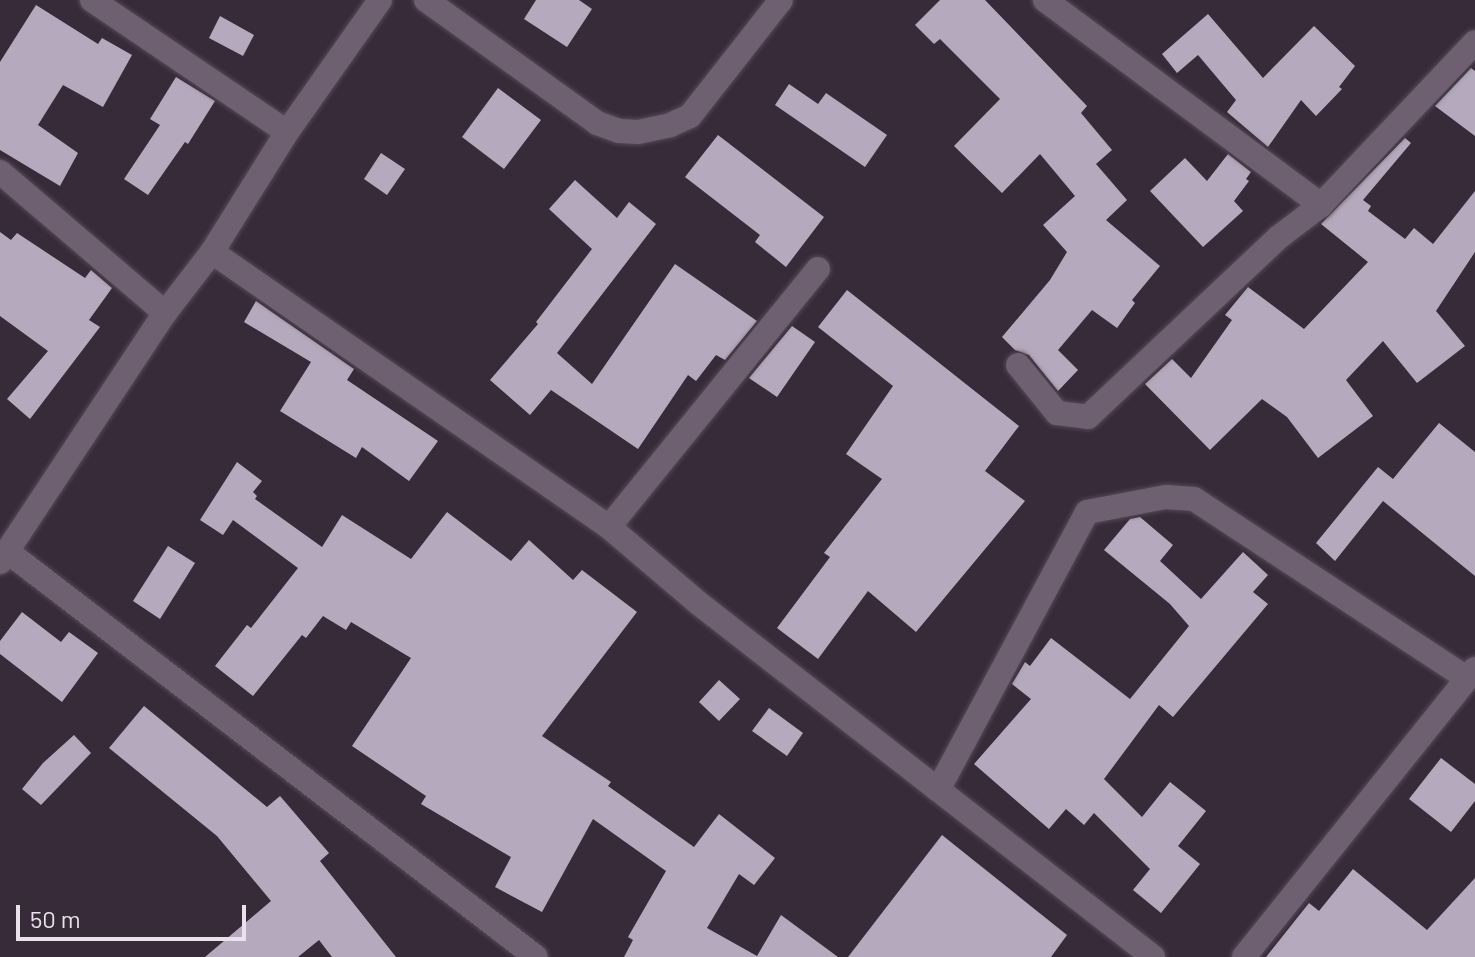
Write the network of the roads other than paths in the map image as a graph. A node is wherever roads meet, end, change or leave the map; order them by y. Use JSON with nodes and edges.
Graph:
{"nodes":[{"id":1,"x":92,"y":0,"type":"edge"},
{"id":2,"x":380,"y":0,"type":"edge"},
{"id":3,"x":426,"y":0,"type":"edge"},
{"id":4,"x":781,"y":0,"type":"edge"},
{"id":5,"x":1045,"y":0,"type":"edge"},
{"id":6,"x":1475,"y":42,"type":"edge"},
{"id":7,"x":287,"y":132,"type":"junction"},
{"id":8,"x":0,"y":172,"type":"edge"},
{"id":9,"x":1321,"y":205,"type":"junction"},
{"id":10,"x":212,"y":252,"type":"junction"},
{"id":11,"x":818,"y":269,"type":"dead end"},
{"id":12,"x":165,"y":313,"type":"junction"},
{"id":13,"x":1018,"y":365,"type":"dead end"},
{"id":14,"x":609,"y":527,"type":"junction"},
{"id":15,"x":4,"y":557,"type":"edge"},
{"id":16,"x":1471,"y":673,"type":"edge"},
{"id":17,"x":938,"y":790,"type":"junction"},
{"id":18,"x":529,"y":955,"type":"edge"},
{"id":19,"x":1153,"y":957,"type":"edge"},
{"id":20,"x":1244,"y":957,"type":"edge"}],
"edges":[{"from":1,"to":7,"type":"street"},
{"from":2,"to":7,"type":"street"},
{"from":3,"to":4,"type":"street"},
{"from":5,"to":9,"type":"street"},
{"from":6,"to":9,"type":"street"},
{"from":7,"to":10,"type":"street"},
{"from":8,"to":12,"type":"street"},
{"from":9,"to":13,"type":"street"},
{"from":10,"to":12,"type":"street"},
{"from":10,"to":14,"type":"street"},
{"from":11,"to":14,"type":"street"},
{"from":12,"to":15,"type":"street"},
{"from":14,"to":17,"type":"street"},
{"from":15,"to":18,"type":"street"},
{"from":16,"to":17,"type":"street"},
{"from":16,"to":20,"type":"street"},
{"from":17,"to":19,"type":"street"}]}
